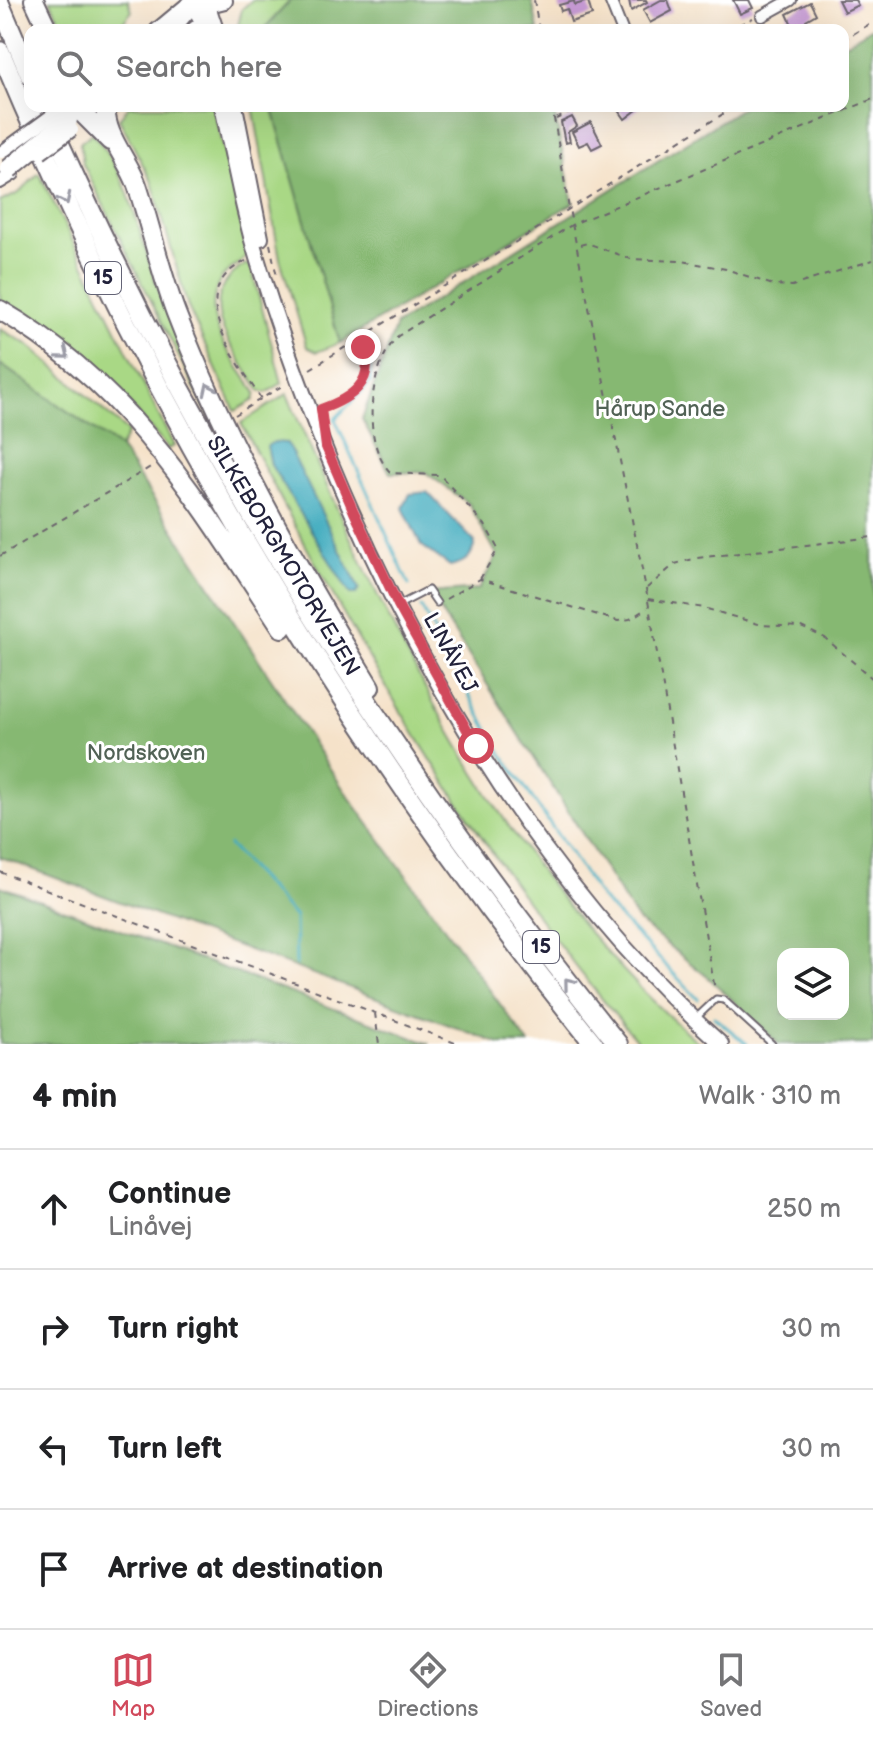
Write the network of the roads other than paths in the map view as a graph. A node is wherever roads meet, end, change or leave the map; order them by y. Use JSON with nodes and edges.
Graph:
{"nodes":[{"id":1,"x":34,"y":0,"type":"edge"},
{"id":2,"x":225,"y":0,"type":"edge"},
{"id":3,"x":610,"y":0,"type":"edge"},
{"id":4,"x":784,"y":2,"type":"edge"},
{"id":5,"x":0,"y":4,"type":"edge"},
{"id":6,"x":199,"y":11,"type":"edge"},
{"id":7,"x":762,"y":16,"type":"road end"},
{"id":8,"x":45,"y":24,"type":"edge"},
{"id":9,"x":170,"y":24,"type":"edge"},
{"id":10,"x":181,"y":24,"type":"edge"},
{"id":11,"x":620,"y":24,"type":"edge"},
{"id":12,"x":0,"y":51,"type":"edge"},
{"id":13,"x":24,"y":61,"type":"edge"},
{"id":14,"x":24,"y":104,"type":"edge"},
{"id":15,"x":27,"y":112,"type":"edge"},
{"id":16,"x":70,"y":112,"type":"edge"},
{"id":17,"x":71,"y":112,"type":"edge"},
{"id":18,"x":75,"y":112,"type":"edge"},
{"id":19,"x":78,"y":112,"type":"edge"},
{"id":20,"x":223,"y":112,"type":"edge"},
{"id":21,"x":233,"y":112,"type":"edge"},
{"id":22,"x":32,"y":130,"type":"joint"},
{"id":23,"x":4,"y":165,"type":"edge"},
{"id":24,"x":0,"y":310,"type":"edge"},
{"id":25,"x":276,"y":312,"type":"junction"},
{"id":26,"x":437,"y":603,"type":"road end"},
{"id":27,"x":398,"y":605,"type":"junction"},
{"id":28,"x":466,"y":847,"type":"junction"},
{"id":29,"x":472,"y":888,"type":"junction"},
{"id":30,"x":694,"y":1020,"type":"junction"},
{"id":31,"x":594,"y":1044,"type":"edge"},
{"id":32,"x":618,"y":1044,"type":"edge"},
{"id":33,"x":721,"y":1044,"type":"edge"},
{"id":34,"x":772,"y":1044,"type":"edge"}],
"edges":[{"from":1,"to":8,"type":"highway"},
{"from":2,"to":6,"type":"main road"},
{"from":3,"to":11,"type":"street"},
{"from":4,"to":7,"type":"street"},
{"from":5,"to":13,"type":"highway"},
{"from":6,"to":9,"type":"street"},
{"from":6,"to":10,"type":"street"},
{"from":12,"to":14,"type":"highway","name":"SILKEBORGMOTORVEJEN","number":"15","one_way":true},
{"from":15,"to":29,"type":"highway","name":"SILKEBORGMOTORVEJEN","number":"15","one_way":true},
{"from":16,"to":22,"type":"street","bridge":true},
{"from":17,"to":23,"type":"highway","bridge":true},
{"from":18,"to":28,"type":"highway","name":"SILKEBORGMOTORVEJEN","number":"15"},
{"from":28,"to":19,"type":"highway","one_way":true},
{"from":20,"to":25,"type":"main road","name":"LINÅVEJ"},
{"from":21,"to":25,"type":"main road","name":"LINÅVEJ"},
{"from":22,"to":23,"type":"highway","bridge":true},
{"from":24,"to":29,"type":"highway","one_way":true},
{"from":25,"to":27,"type":"main road","name":"LINÅVEJ"},
{"from":26,"to":27,"type":"lane"},
{"from":27,"to":30,"type":"main road","name":"LINÅVEJ"},
{"from":32,"to":28,"type":"highway","name":"SILKEBORGMOTORVEJEN","number":"15","one_way":true},
{"from":29,"to":31,"type":"highway","name":"SILKEBORGMOTORVEJEN","number":"15"},
{"from":30,"to":33,"type":"main road","name":"LINÅVEJ"},
{"from":30,"to":34,"type":"lane"}]}
